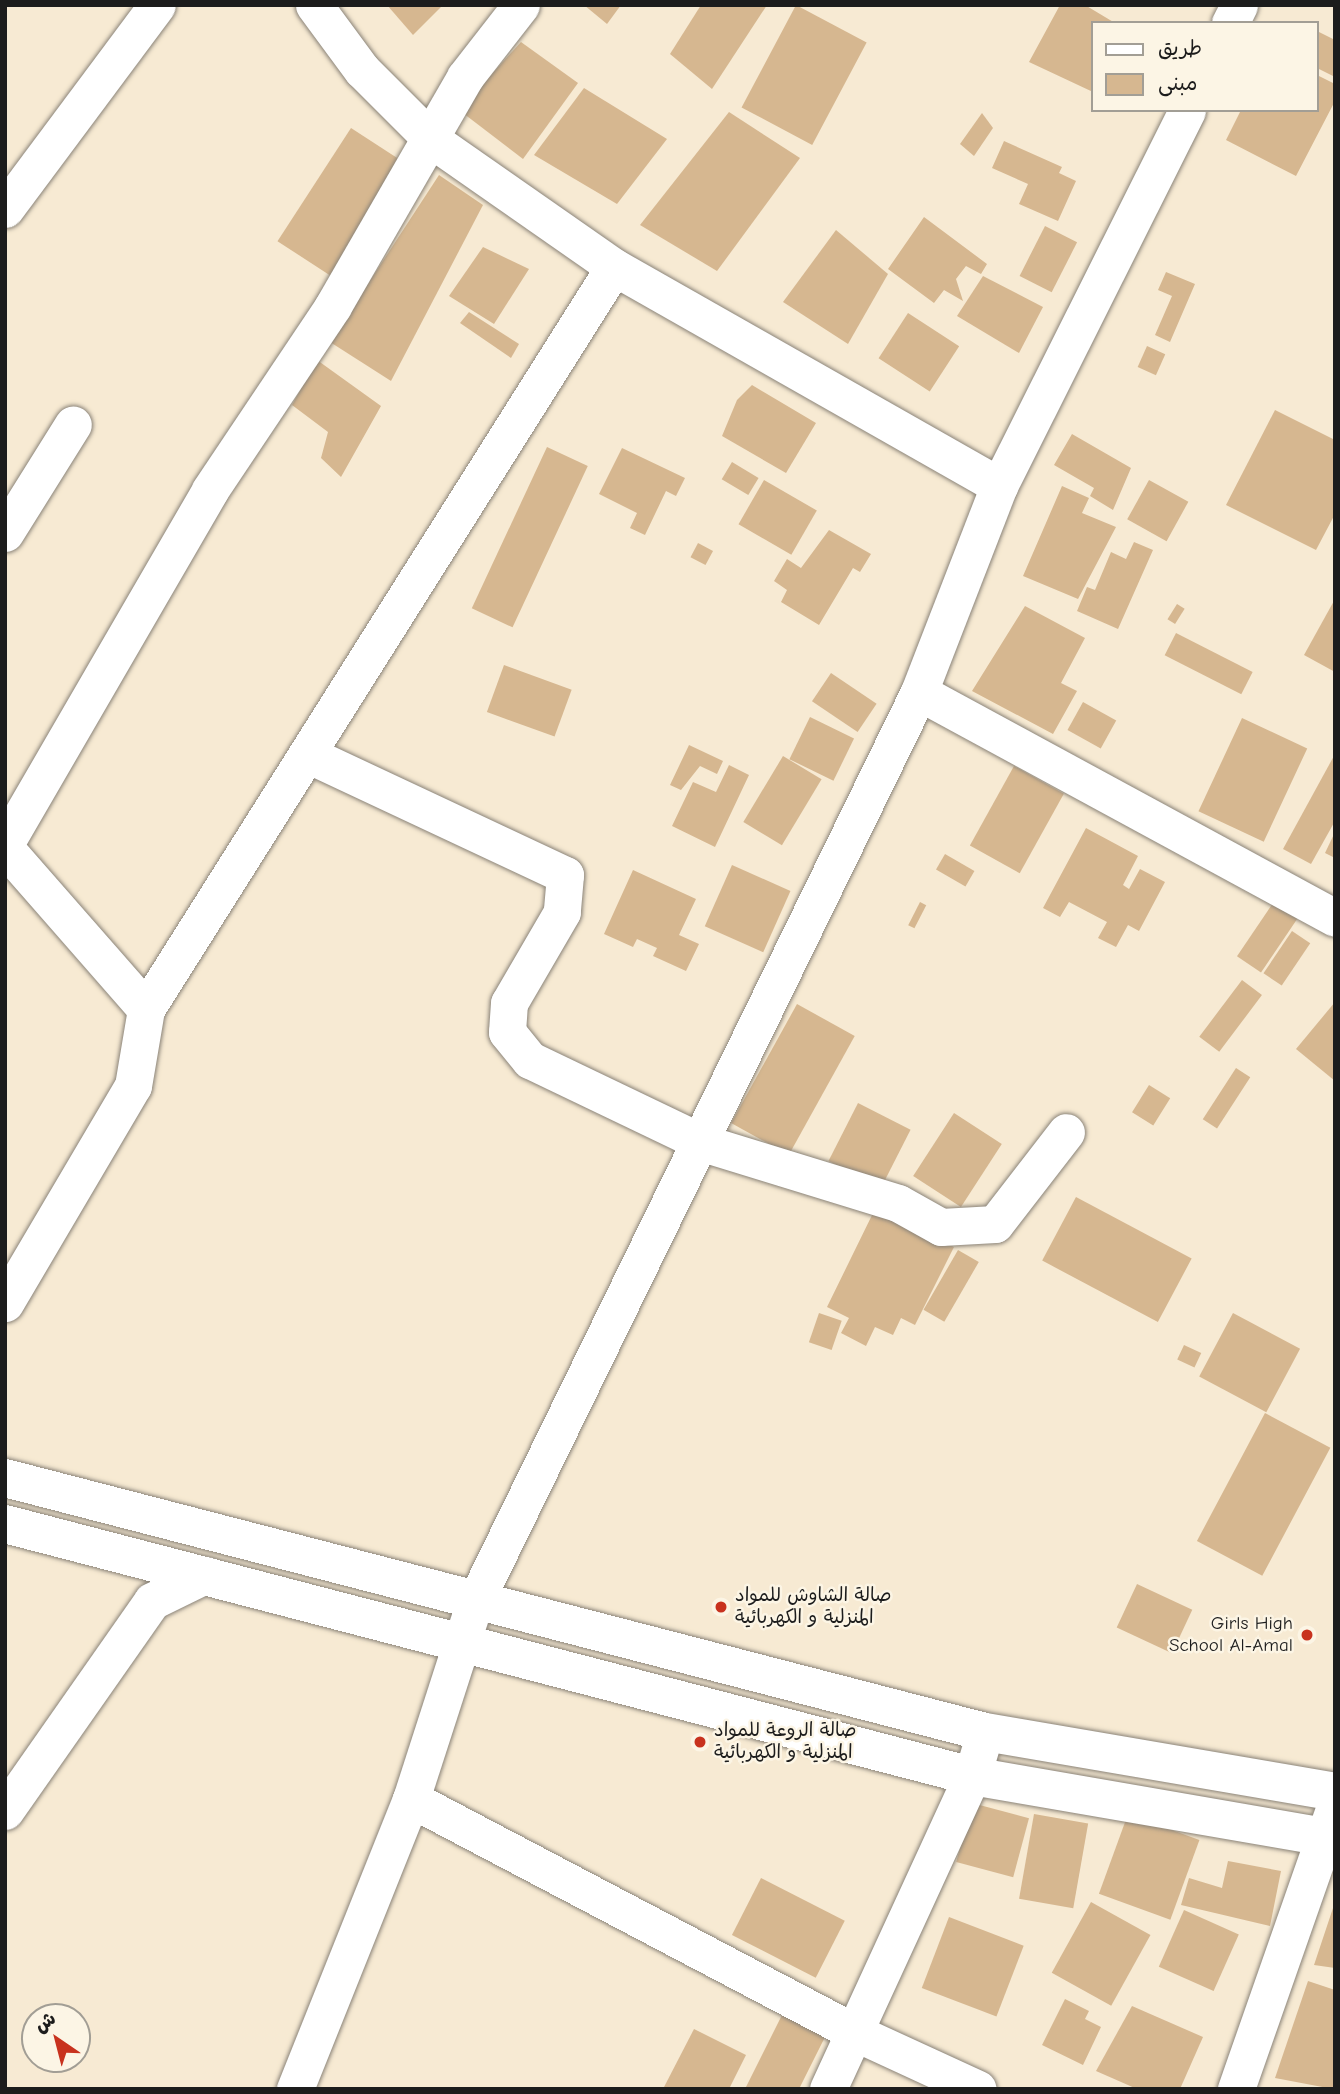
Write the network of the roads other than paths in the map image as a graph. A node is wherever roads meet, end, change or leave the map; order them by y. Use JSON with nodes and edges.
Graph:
{"nodes":[{"id":1,"x":157,"y":5,"type":"edge"},
{"id":2,"x":314,"y":5,"type":"edge"},
{"id":3,"x":521,"y":5,"type":"edge"},
{"id":4,"x":1239,"y":5,"type":"edge"},
{"id":5,"x":1231,"y":21,"type":"edge"},
{"id":6,"x":1186,"y":112,"type":"edge"},
{"id":7,"x":432,"y":140,"type":"junction"},
{"id":8,"x":5,"y":209,"type":"edge"},
{"id":9,"x":614,"y":267,"type":"junction"},
{"id":10,"x":73,"y":424,"type":"dead end"},
{"id":11,"x":999,"y":486,"type":"junction"},
{"id":12,"x":5,"y":533,"type":"edge"},
{"id":13,"x":919,"y":692,"type":"junction"},
{"id":14,"x":307,"y":754,"type":"junction"},
{"id":15,"x":5,"y":846,"type":"edge"},
{"id":16,"x":1335,"y":918,"type":"edge"},
{"id":17,"x":146,"y":1009,"type":"junction"},
{"id":18,"x":1066,"y":1132,"type":"dead end"},
{"id":19,"x":703,"y":1143,"type":"junction"},
{"id":20,"x":5,"y":1303,"type":"edge"},
{"id":21,"x":5,"y":1478,"type":"edge"},
{"id":22,"x":5,"y":1524,"type":"edge"},
{"id":23,"x":205,"y":1575,"type":"junction"},
{"id":24,"x":474,"y":1604,"type":"junction"},
{"id":25,"x":463,"y":1642,"type":"junction"},
{"id":26,"x":985,"y":1731,"type":"junction"},
{"id":27,"x":972,"y":1776,"type":"junction"},
{"id":28,"x":1335,"y":1792,"type":"edge"},
{"id":29,"x":411,"y":1799,"type":"junction"},
{"id":30,"x":5,"y":1811,"type":"edge"},
{"id":31,"x":1332,"y":1827,"type":"edge"},
{"id":32,"x":854,"y":2032,"type":"junction"},
{"id":33,"x":295,"y":2089,"type":"edge"},
{"id":34,"x":828,"y":2089,"type":"edge"},
{"id":35,"x":978,"y":2089,"type":"edge"},
{"id":36,"x":1236,"y":2089,"type":"edge"}],
"edges":[{"from":1,"to":8,"type":"street"},
{"from":2,"to":7,"type":"street"},
{"from":3,"to":7,"type":"street"},
{"from":4,"to":5,"type":"street"},
{"from":6,"to":11,"type":"street"},
{"from":7,"to":9,"type":"street"},
{"from":7,"to":15,"type":"street"},
{"from":9,"to":11,"type":"street"},
{"from":9,"to":14,"type":"street"},
{"from":10,"to":12,"type":"street"},
{"from":11,"to":13,"type":"street"},
{"from":13,"to":16,"type":"street"},
{"from":13,"to":19,"type":"street"},
{"from":14,"to":17,"type":"street"},
{"from":14,"to":19,"type":"street"},
{"from":15,"to":17,"type":"street"},
{"from":17,"to":20,"type":"street"},
{"from":18,"to":19,"type":"street"},
{"from":19,"to":24,"type":"street"},
{"from":21,"to":24,"type":"main road"},
{"from":22,"to":23,"type":"main road"},
{"from":23,"to":25,"type":"main road"},
{"from":23,"to":30,"type":"street"},
{"from":24,"to":25,"type":"street"},
{"from":24,"to":26,"type":"main road"},
{"from":25,"to":27,"type":"main road"},
{"from":25,"to":29,"type":"street"},
{"from":26,"to":27,"type":"street"},
{"from":26,"to":28,"type":"main road"},
{"from":27,"to":31,"type":"main road"},
{"from":27,"to":32,"type":"street"},
{"from":29,"to":32,"type":"street"},
{"from":29,"to":33,"type":"street"},
{"from":31,"to":36,"type":"street"},
{"from":32,"to":34,"type":"street"},
{"from":32,"to":35,"type":"street"}]}
